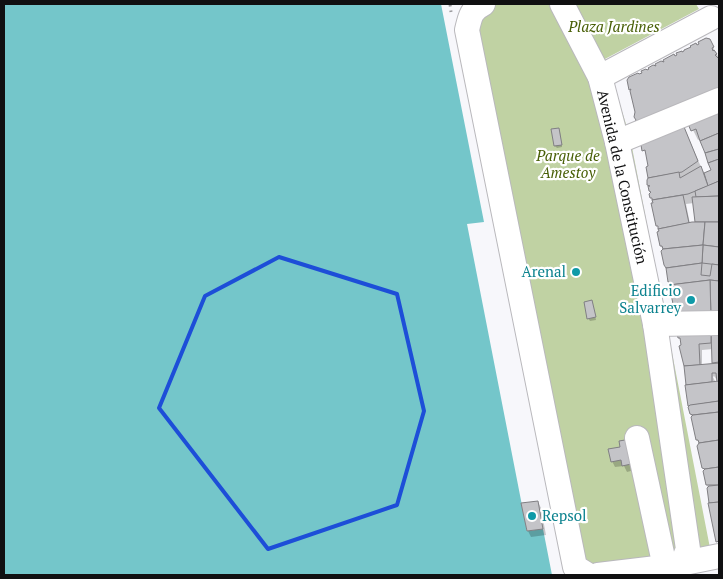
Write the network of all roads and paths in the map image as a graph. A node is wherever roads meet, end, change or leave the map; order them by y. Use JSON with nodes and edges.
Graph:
{"nodes":[{"id":1,"x":483,"y":4,"type":"edge"},
{"id":2,"x":562,"y":4,"type":"edge"},
{"id":3,"x":711,"y":19,"type":"edge"},
{"id":4,"x":600,"y":77,"type":"junction"},
{"id":5,"x":719,"y":100,"type":"edge"},
{"id":6,"x":617,"y":142,"type":"junction"},
{"id":7,"x":655,"y":324,"type":"junction"},
{"id":8,"x":719,"y":324,"type":"edge"},
{"id":9,"x":638,"y":438,"type":"dead end"},
{"id":10,"x":711,"y":563,"type":"edge"},
{"id":11,"x":677,"y":569,"type":"edge"},
{"id":12,"x":588,"y":575,"type":"edge"},
{"id":13,"x":598,"y":575,"type":"edge"}],
"edges":[{"from":1,"to":12,"type":"street"},
{"from":2,"to":4,"type":"street","name":"Avenida de la Constitución"},
{"from":3,"to":4,"type":"street"},
{"from":4,"to":6,"type":"street","name":"Avenida de la Constitución"},
{"from":5,"to":6,"type":"street"},
{"from":6,"to":7,"type":"street","name":"Avenida de la Constitución"},
{"from":7,"to":8,"type":"street"},
{"from":7,"to":11,"type":"street","name":"Avenida de la Constitución"},
{"from":9,"to":11,"type":"street"},
{"from":10,"to":11,"type":"street"},
{"from":11,"to":13,"type":"street"}]}
